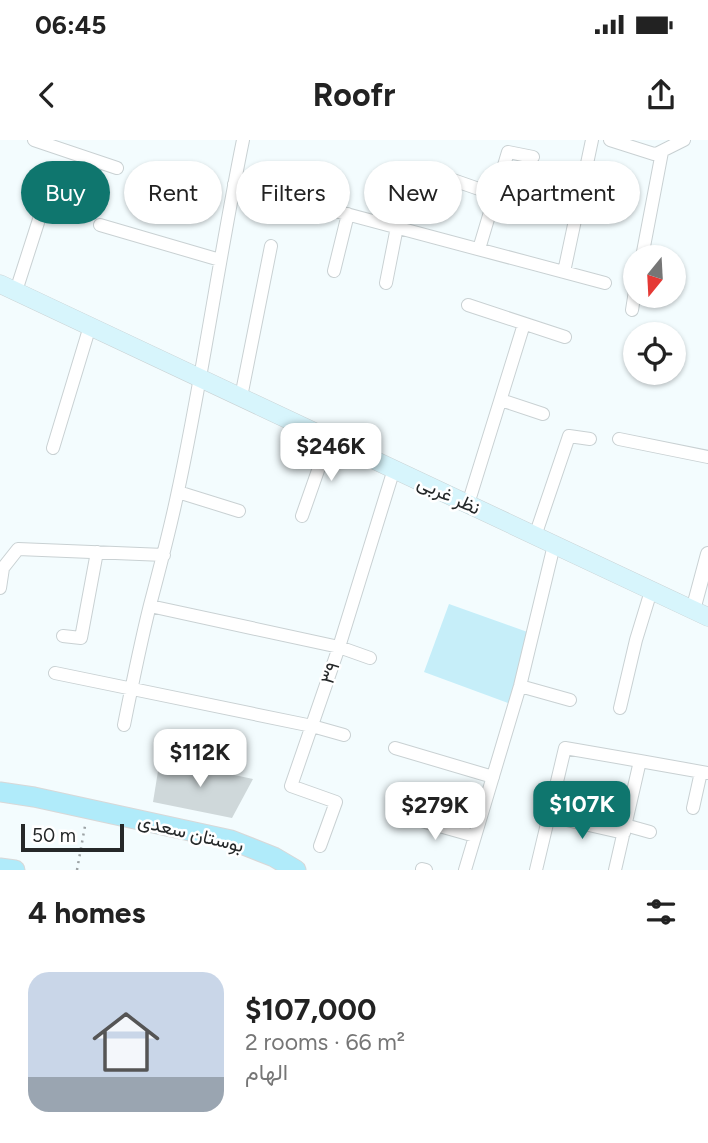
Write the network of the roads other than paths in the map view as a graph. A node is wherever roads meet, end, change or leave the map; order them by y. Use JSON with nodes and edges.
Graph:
{"nodes":[{"id":1,"x":34,"y":140,"type":"edge"},
{"id":2,"x":243,"y":140,"type":"edge"},
{"id":3,"x":592,"y":140,"type":"edge"},
{"id":4,"x":610,"y":140,"type":"edge"},
{"id":5,"x":684,"y":140,"type":"edge"},
{"id":6,"x":662,"y":152,"type":"junction"},
{"id":7,"x":533,"y":157,"type":"dead end"},
{"id":8,"x":505,"y":161,"type":"edge"},
{"id":9,"x":117,"y":168,"type":"dead end"},
{"id":10,"x":234,"y":184,"type":"joint"},
{"id":11,"x":350,"y":215,"type":"edge"},
{"id":12,"x":36,"y":224,"type":"edge"},
{"id":13,"x":346,"y":224,"type":"edge"},
{"id":14,"x":487,"y":224,"type":"edge"},
{"id":15,"x":100,"y":225,"type":"dead end"},
{"id":16,"x":397,"y":227,"type":"junction"},
{"id":17,"x":644,"y":245,"type":"edge"},
{"id":18,"x":271,"y":246,"type":"dead end"},
{"id":19,"x":479,"y":249,"type":"junction"},
{"id":20,"x":220,"y":260,"type":"junction"},
{"id":21,"x":334,"y":271,"type":"dead end"},
{"id":22,"x":564,"y":272,"type":"junction"},
{"id":23,"x":386,"y":282,"type":"dead end"},
{"id":24,"x":605,"y":283,"type":"dead end"},
{"id":25,"x":8,"y":288,"type":"edge"},
{"id":26,"x":468,"y":305,"type":"dead end"},
{"id":27,"x":524,"y":324,"type":"junction"},
{"id":28,"x":90,"y":326,"type":"junction"},
{"id":29,"x":565,"y":337,"type":"dead end"},
{"id":30,"x":201,"y":378,"type":"junction"},
{"id":31,"x":241,"y":397,"type":"junction"},
{"id":32,"x":501,"y":400,"type":"junction"},
{"id":33,"x":543,"y":414,"type":"dead end"},
{"id":34,"x":329,"y":439,"type":"junction"},
{"id":35,"x":590,"y":439,"type":"dead end"},
{"id":36,"x":619,"y":439,"type":"dead end"},
{"id":37,"x":54,"y":448,"type":"dead end"},
{"id":38,"x":708,"y":457,"type":"edge"},
{"id":39,"x":394,"y":469,"type":"junction"},
{"id":40,"x":178,"y":492,"type":"junction"},
{"id":41,"x":468,"y":505,"type":"junction"},
{"id":42,"x":239,"y":511,"type":"dead end"},
{"id":43,"x":302,"y":516,"type":"dead end"},
{"id":44,"x":535,"y":536,"type":"junction"},
{"id":45,"x":554,"y":545,"type":"junction"},
{"id":46,"x":97,"y":552,"type":"junction"},
{"id":47,"x":708,"y":554,"type":"edge"},
{"id":48,"x":164,"y":555,"type":"junction"},
{"id":49,"x":0,"y":589,"type":"edge"},
{"id":50,"x":651,"y":590,"type":"junction"},
{"id":51,"x":150,"y":606,"type":"junction"},
{"id":52,"x":701,"y":614,"type":"edge"},
{"id":53,"x":63,"y":636,"type":"dead end"},
{"id":54,"x":339,"y":647,"type":"junction"},
{"id":55,"x":370,"y":658,"type":"dead end"},
{"id":56,"x":55,"y":673,"type":"dead end"},
{"id":57,"x":520,"y":686,"type":"junction"},
{"id":58,"x":131,"y":688,"type":"junction"},
{"id":59,"x":569,"y":700,"type":"dead end"},
{"id":60,"x":620,"y":708,"type":"dead end"},
{"id":61,"x":124,"y":725,"type":"dead end"},
{"id":62,"x":312,"y":726,"type":"junction"},
{"id":63,"x":344,"y":735,"type":"dead end"},
{"id":64,"x":395,"y":748,"type":"dead end"},
{"id":65,"x":640,"y":761,"type":"junction"},
{"id":66,"x":705,"y":773,"type":"edge"},
{"id":67,"x":493,"y":777,"type":"junction"},
{"id":68,"x":0,"y":792,"type":"edge"},
{"id":69,"x":693,"y":808,"type":"dead end"},
{"id":70,"x":404,"y":816,"type":"dead end"},
{"id":71,"x":549,"y":816,"type":"junction"},
{"id":72,"x":624,"y":829,"type":"junction"},
{"id":73,"x":650,"y":832,"type":"dead end"},
{"id":74,"x":475,"y":836,"type":"junction"},
{"id":75,"x":320,"y":846,"type":"dead end"},
{"id":76,"x":0,"y":867,"type":"edge"},
{"id":77,"x":15,"y":870,"type":"edge"},
{"id":78,"x":296,"y":870,"type":"edge"},
{"id":79,"x":465,"y":870,"type":"edge"},
{"id":80,"x":536,"y":870,"type":"edge"},
{"id":81,"x":615,"y":870,"type":"edge"}],
"edges":[{"from":1,"to":9,"type":"street"},
{"from":2,"to":10,"type":"street"},
{"from":3,"to":22,"type":"street"},
{"from":4,"to":6,"type":"street"},
{"from":5,"to":6,"type":"street"},
{"from":6,"to":17,"type":"street"},
{"from":7,"to":8,"type":"street"},
{"from":10,"to":20,"type":"street"},
{"from":11,"to":16,"type":"street"},
{"from":12,"to":25,"type":"street"},
{"from":13,"to":21,"type":"street"},
{"from":14,"to":19,"type":"street"},
{"from":15,"to":20,"type":"street"},
{"from":16,"to":19,"type":"street"},
{"from":16,"to":23,"type":"street"},
{"from":18,"to":31,"type":"street"},
{"from":19,"to":22,"type":"street"},
{"from":20,"to":30,"type":"street"},
{"from":22,"to":24,"type":"street"},
{"from":25,"to":28,"type":"main road","name":"نظر غربی"},
{"from":26,"to":27,"type":"street"},
{"from":27,"to":29,"type":"street"},
{"from":27,"to":32,"type":"street"},
{"from":28,"to":30,"type":"main road","name":"نظر غربی"},
{"from":28,"to":37,"type":"street"},
{"from":30,"to":31,"type":"main road","name":"نظر غربی"},
{"from":30,"to":40,"type":"street"},
{"from":31,"to":34,"type":"main road","name":"نظر غربی"},
{"from":32,"to":33,"type":"street"},
{"from":32,"to":41,"type":"street"},
{"from":34,"to":39,"type":"main road","name":"نظر غربی"},
{"from":34,"to":43,"type":"street"},
{"from":35,"to":44,"type":"street"},
{"from":36,"to":38,"type":"street"},
{"from":39,"to":41,"type":"main road","name":"نظر غربی"},
{"from":39,"to":54,"type":"street","name":"۳۹"},
{"from":40,"to":42,"type":"street"},
{"from":40,"to":48,"type":"street"},
{"from":41,"to":44,"type":"main road","name":"نظر غربی"},
{"from":44,"to":45,"type":"main road","name":"نظر غربی"},
{"from":45,"to":50,"type":"main road","name":"نظر غربی"},
{"from":45,"to":57,"type":"street"},
{"from":46,"to":48,"type":"street"},
{"from":46,"to":49,"type":"street"},
{"from":46,"to":53,"type":"street"},
{"from":47,"to":52,"type":"street"},
{"from":48,"to":51,"type":"street"},
{"from":50,"to":52,"type":"main road","name":"نظر غربی"},
{"from":50,"to":60,"type":"street"},
{"from":51,"to":54,"type":"street"},
{"from":51,"to":58,"type":"street"},
{"from":54,"to":55,"type":"street"},
{"from":54,"to":62,"type":"street","name":"۳۹"},
{"from":56,"to":58,"type":"street"},
{"from":57,"to":59,"type":"street"},
{"from":57,"to":67,"type":"street"},
{"from":58,"to":61,"type":"street"},
{"from":58,"to":62,"type":"street"},
{"from":62,"to":63,"type":"street"},
{"from":62,"to":75,"type":"street","name":"۳۹"},
{"from":64,"to":67,"type":"street"},
{"from":65,"to":66,"type":"street"},
{"from":65,"to":71,"type":"street"},
{"from":65,"to":72,"type":"street"},
{"from":66,"to":69,"type":"street"},
{"from":67,"to":74,"type":"street"},
{"from":68,"to":78,"type":"main road","name":"بوستان سعدی"},
{"from":70,"to":74,"type":"street"},
{"from":71,"to":72,"type":"street"},
{"from":71,"to":80,"type":"street"},
{"from":72,"to":73,"type":"street"},
{"from":72,"to":81,"type":"street"},
{"from":74,"to":79,"type":"street"},
{"from":76,"to":77,"type":"main road"}]}
